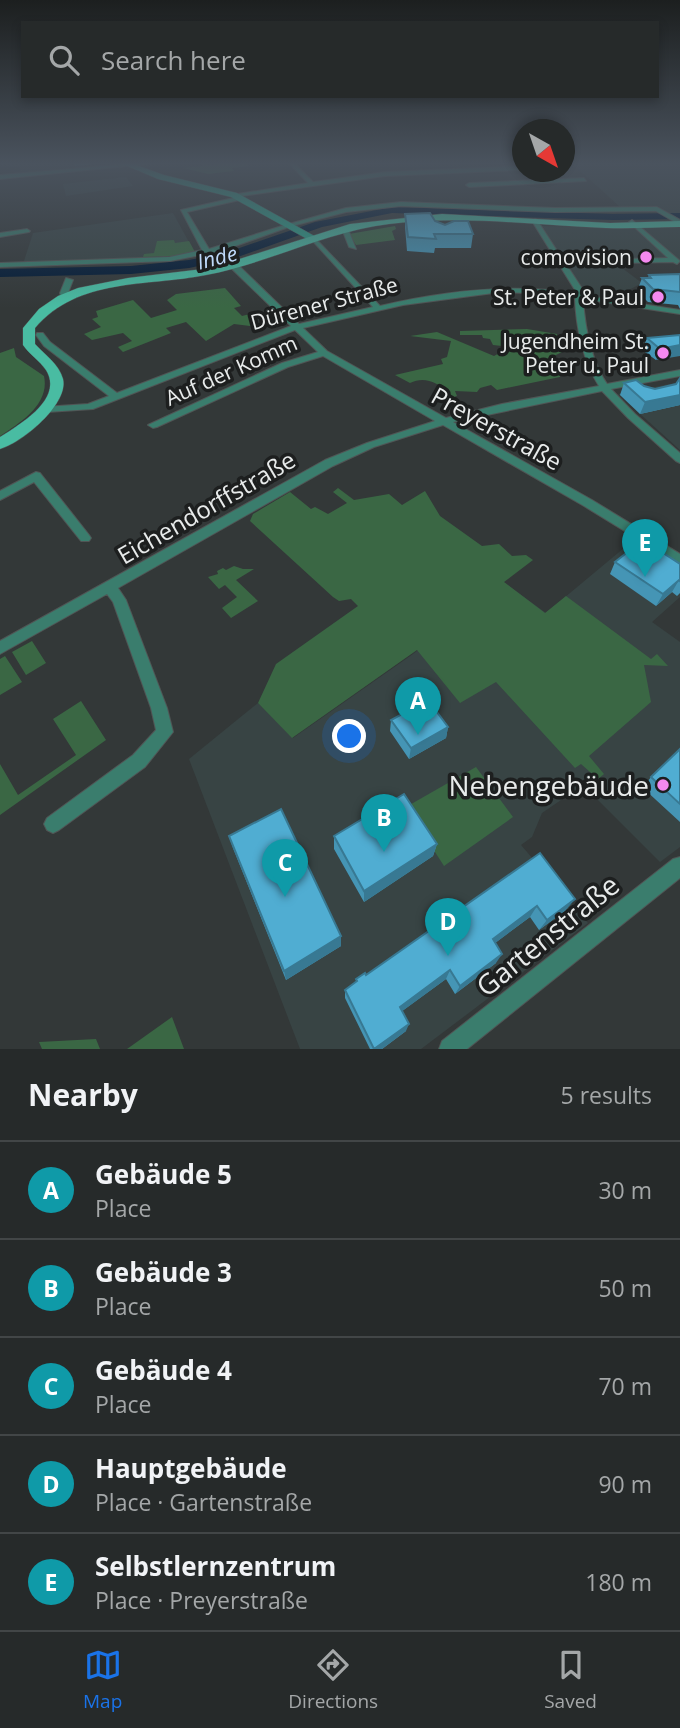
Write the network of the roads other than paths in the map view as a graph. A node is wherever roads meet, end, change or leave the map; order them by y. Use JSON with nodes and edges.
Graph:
{"nodes":[{"id":1,"x":183,"y":211,"type":"edge"},
{"id":2,"x":264,"y":211,"type":"edge"},
{"id":3,"x":348,"y":211,"type":"edge"},
{"id":4,"x":660,"y":211,"type":"edge"},
{"id":5,"x":535,"y":221,"type":"junction"},
{"id":6,"x":679,"y":222,"type":"edge"},
{"id":7,"x":633,"y":224,"type":"junction"},
{"id":8,"x":291,"y":226,"type":"junction"},
{"id":9,"x":345,"y":229,"type":"junction"},
{"id":10,"x":27,"y":231,"type":"dead end"},
{"id":11,"x":0,"y":235,"type":"edge"},
{"id":12,"x":311,"y":236,"type":"junction"},
{"id":13,"x":353,"y":247,"type":"dead end"},
{"id":14,"x":207,"y":252,"type":"junction"},
{"id":15,"x":563,"y":262,"type":"junction"},
{"id":16,"x":677,"y":262,"type":"edge"},
{"id":17,"x":0,"y":265,"type":"edge"},
{"id":18,"x":233,"y":265,"type":"junction"},
{"id":19,"x":69,"y":280,"type":"dead end"},
{"id":20,"x":578,"y":296,"type":"junction"},
{"id":21,"x":65,"y":298,"type":"junction"},
{"id":22,"x":376,"y":307,"type":"junction"},
{"id":23,"x":680,"y":312,"type":"edge"},
{"id":24,"x":296,"y":327,"type":"junction"},
{"id":25,"x":40,"y":335,"type":"dead end"},
{"id":26,"x":324,"y":353,"type":"junction"},
{"id":27,"x":680,"y":373,"type":"edge"},
{"id":28,"x":605,"y":389,"type":"junction"},
{"id":29,"x":117,"y":397,"type":"junction"},
{"id":30,"x":47,"y":410,"type":"junction"},
{"id":31,"x":441,"y":421,"type":"junction"},
{"id":32,"x":153,"y":425,"type":"dead end"},
{"id":33,"x":0,"y":444,"type":"edge"},
{"id":34,"x":680,"y":459,"type":"edge"},
{"id":35,"x":0,"y":496,"type":"edge"},
{"id":36,"x":85,"y":538,"type":"dead end"},
{"id":37,"x":680,"y":560,"type":"edge"},
{"id":38,"x":110,"y":588,"type":"junction"},
{"id":39,"x":0,"y":648,"type":"edge"},
{"id":40,"x":53,"y":824,"type":"dead end"},
{"id":41,"x":680,"y":866,"type":"edge"},
{"id":42,"x":450,"y":1049,"type":"edge"}],
"edges":[{"from":1,"to":14,"type":"street"},
{"from":2,"to":8,"type":"main road"},
{"from":3,"to":8,"type":"street"},
{"from":4,"to":6,"type":"street"},
{"from":5,"to":7,"type":"main road"},
{"from":5,"to":9,"type":"main road"},
{"from":5,"to":15,"type":"street"},
{"from":6,"to":7,"type":"main road"},
{"from":7,"to":16,"type":"street"},
{"from":8,"to":12,"type":"main road"},
{"from":8,"to":14,"type":"street"},
{"from":9,"to":12,"type":"main road"},
{"from":9,"to":13,"type":"street"},
{"from":10,"to":11,"type":"street"},
{"from":12,"to":18,"type":"main road"},
{"from":12,"to":22,"type":"street"},
{"from":14,"to":17,"type":"street"},
{"from":15,"to":16,"type":"street"},
{"from":15,"to":20,"type":"street"},
{"from":18,"to":21,"type":"main road"},
{"from":18,"to":24,"type":"street","name":"Preyerstraße"},
{"from":19,"to":21,"type":"street"},
{"from":20,"to":22,"type":"street","name":"Dürener Straße"},
{"from":20,"to":23,"type":"street","name":"Dürener Straße"},
{"from":20,"to":28,"type":"street"},
{"from":21,"to":30,"type":"main road"},
{"from":22,"to":24,"type":"street","name":"Dürener Straße"},
{"from":24,"to":26,"type":"street","name":"Preyerstraße"},
{"from":24,"to":29,"type":"street","name":"Dürener Straße"},
{"from":25,"to":29,"type":"street"},
{"from":26,"to":31,"type":"street","name":"Preyerstraße"},
{"from":26,"to":32,"type":"street","name":"Auf der Komm"},
{"from":27,"to":28,"type":"street","name":"Eichendorffstraße"},
{"from":28,"to":31,"type":"street","name":"Eichendorffstraße"},
{"from":28,"to":34,"type":"street"},
{"from":29,"to":30,"type":"street","name":"Dürener Straße"},
{"from":30,"to":33,"type":"main road"},
{"from":31,"to":37,"type":"street","name":"Preyerstraße"},
{"from":31,"to":38,"type":"street","name":"Eichendorffstraße"},
{"from":35,"to":36,"type":"street"},
{"from":38,"to":39,"type":"street","name":"Eichendorffstraße"},
{"from":38,"to":40,"type":"street"},
{"from":41,"to":42,"type":"street","name":"Gartenstraße"}]}
